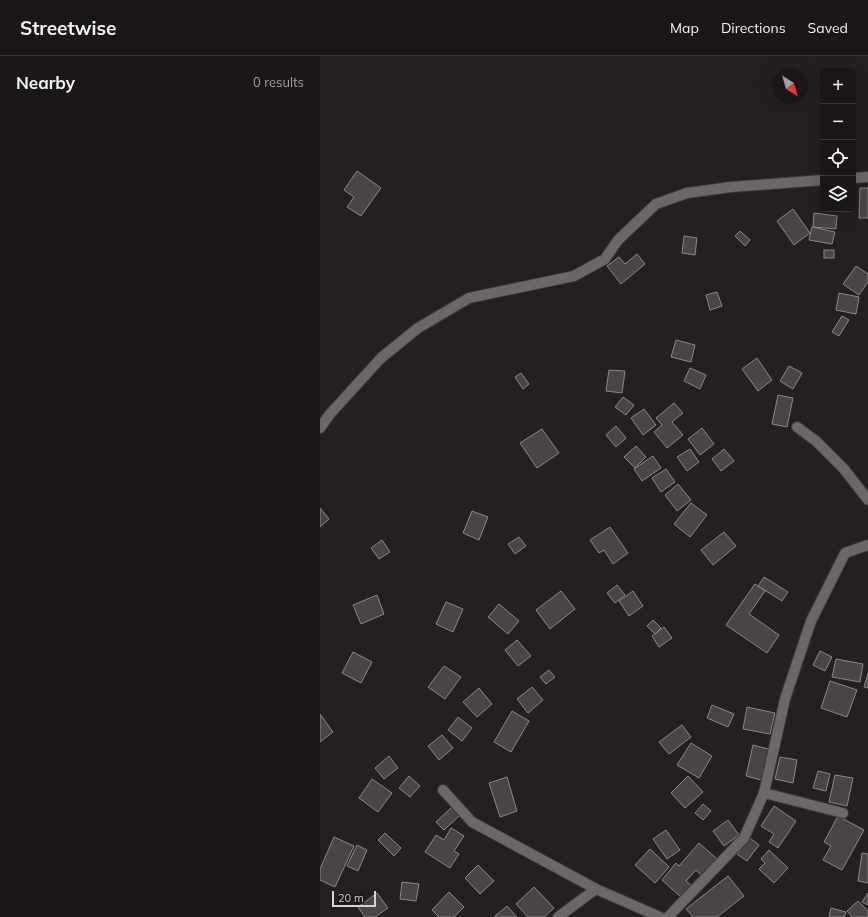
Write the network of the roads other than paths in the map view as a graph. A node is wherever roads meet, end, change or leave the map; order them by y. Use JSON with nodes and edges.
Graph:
{"nodes":[{"id":1,"x":868,"y":177,"type":"edge"},
{"id":2,"x":856,"y":178,"type":"edge"},
{"id":3,"x":820,"y":180,"type":"edge"},
{"id":4,"x":320,"y":428,"type":"edge"},
{"id":5,"x":797,"y":428,"type":"dead end"},
{"id":6,"x":868,"y":500,"type":"edge"},
{"id":7,"x":868,"y":544,"type":"edge"},
{"id":8,"x":443,"y":790,"type":"dead end"},
{"id":9,"x":764,"y":793,"type":"junction"},
{"id":10,"x":843,"y":813,"type":"dead end"},
{"id":11,"x":596,"y":889,"type":"junction"},
{"id":12,"x":558,"y":917,"type":"edge"},
{"id":13,"x":660,"y":917,"type":"edge"},
{"id":14,"x":668,"y":917,"type":"edge"}],
"edges":[{"from":1,"to":2,"type":"street"},
{"from":3,"to":4,"type":"street"},
{"from":5,"to":6,"type":"street"},
{"from":7,"to":9,"type":"street"},
{"from":8,"to":11,"type":"street"},
{"from":9,"to":10,"type":"street"},
{"from":9,"to":14,"type":"street"},
{"from":11,"to":12,"type":"street"},
{"from":11,"to":13,"type":"street"}]}
